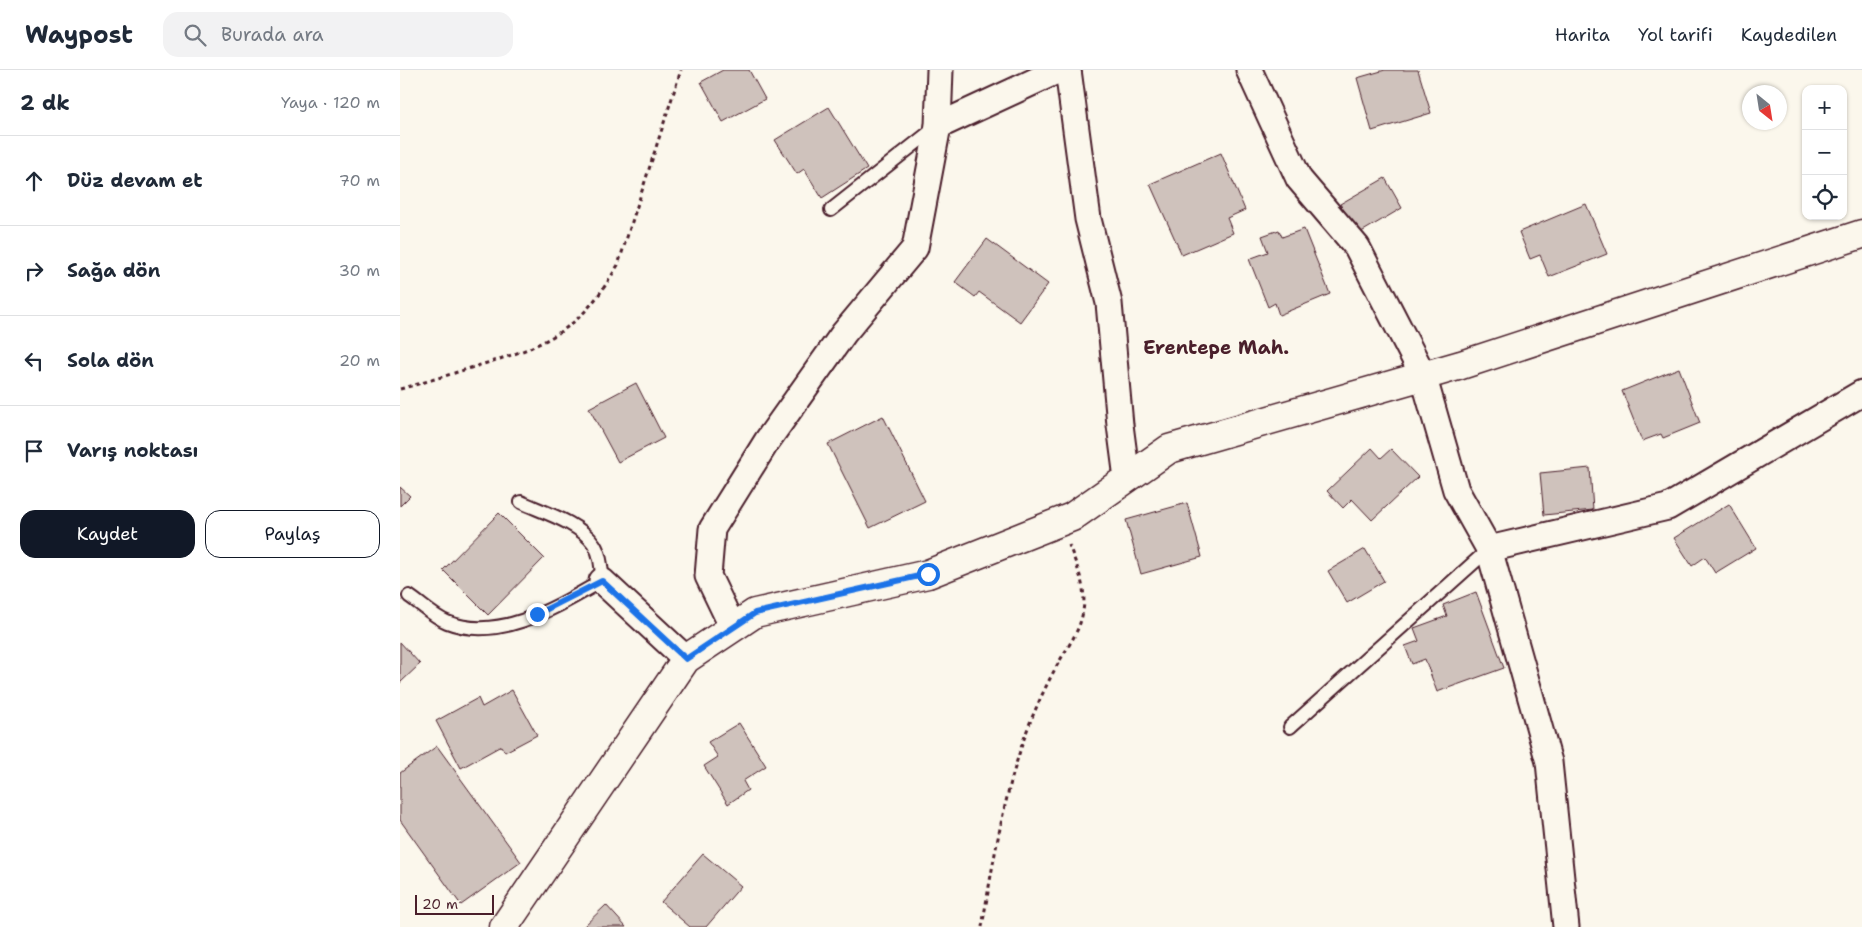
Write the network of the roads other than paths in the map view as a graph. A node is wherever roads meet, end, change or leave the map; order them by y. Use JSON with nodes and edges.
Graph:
{"nodes":[{"id":1,"x":940,"y":70,"type":"edge"},
{"id":2,"x":1059,"y":70,"type":"edge"},
{"id":3,"x":1068,"y":70,"type":"edge"},
{"id":4,"x":1249,"y":70,"type":"edge"},
{"id":5,"x":938,"y":126,"type":"junction"},
{"id":6,"x":831,"y":210,"type":"dead end"},
{"id":7,"x":1862,"y":234,"type":"edge"},
{"id":8,"x":1423,"y":375,"type":"junction"},
{"id":9,"x":1862,"y":393,"type":"edge"},
{"id":10,"x":1127,"y":478,"type":"junction"},
{"id":11,"x":521,"y":502,"type":"dead end"},
{"id":12,"x":1489,"y":549,"type":"junction"},
{"id":13,"x":602,"y":581,"type":"junction"},
{"id":14,"x":409,"y":596,"type":"dead end"},
{"id":15,"x":733,"y":628,"type":"junction"},
{"id":16,"x":686,"y":659,"type":"junction"},
{"id":17,"x":1290,"y":727,"type":"dead end"},
{"id":18,"x":504,"y":927,"type":"edge"},
{"id":19,"x":1566,"y":927,"type":"edge"}],
"edges":[{"from":1,"to":5,"type":"street"},
{"from":2,"to":5,"type":"street"},
{"from":3,"to":10,"type":"street"},
{"from":4,"to":8,"type":"street"},
{"from":5,"to":6,"type":"lane"},
{"from":5,"to":15,"type":"street"},
{"from":7,"to":8,"type":"street"},
{"from":8,"to":10,"type":"street"},
{"from":8,"to":12,"type":"street"},
{"from":9,"to":12,"type":"street"},
{"from":10,"to":15,"type":"street"},
{"from":11,"to":13,"type":"lane"},
{"from":12,"to":17,"type":"lane"},
{"from":12,"to":19,"type":"street"},
{"from":13,"to":14,"type":"lane"},
{"from":13,"to":16,"type":"street"},
{"from":15,"to":16,"type":"street"},
{"from":16,"to":18,"type":"street"}]}
